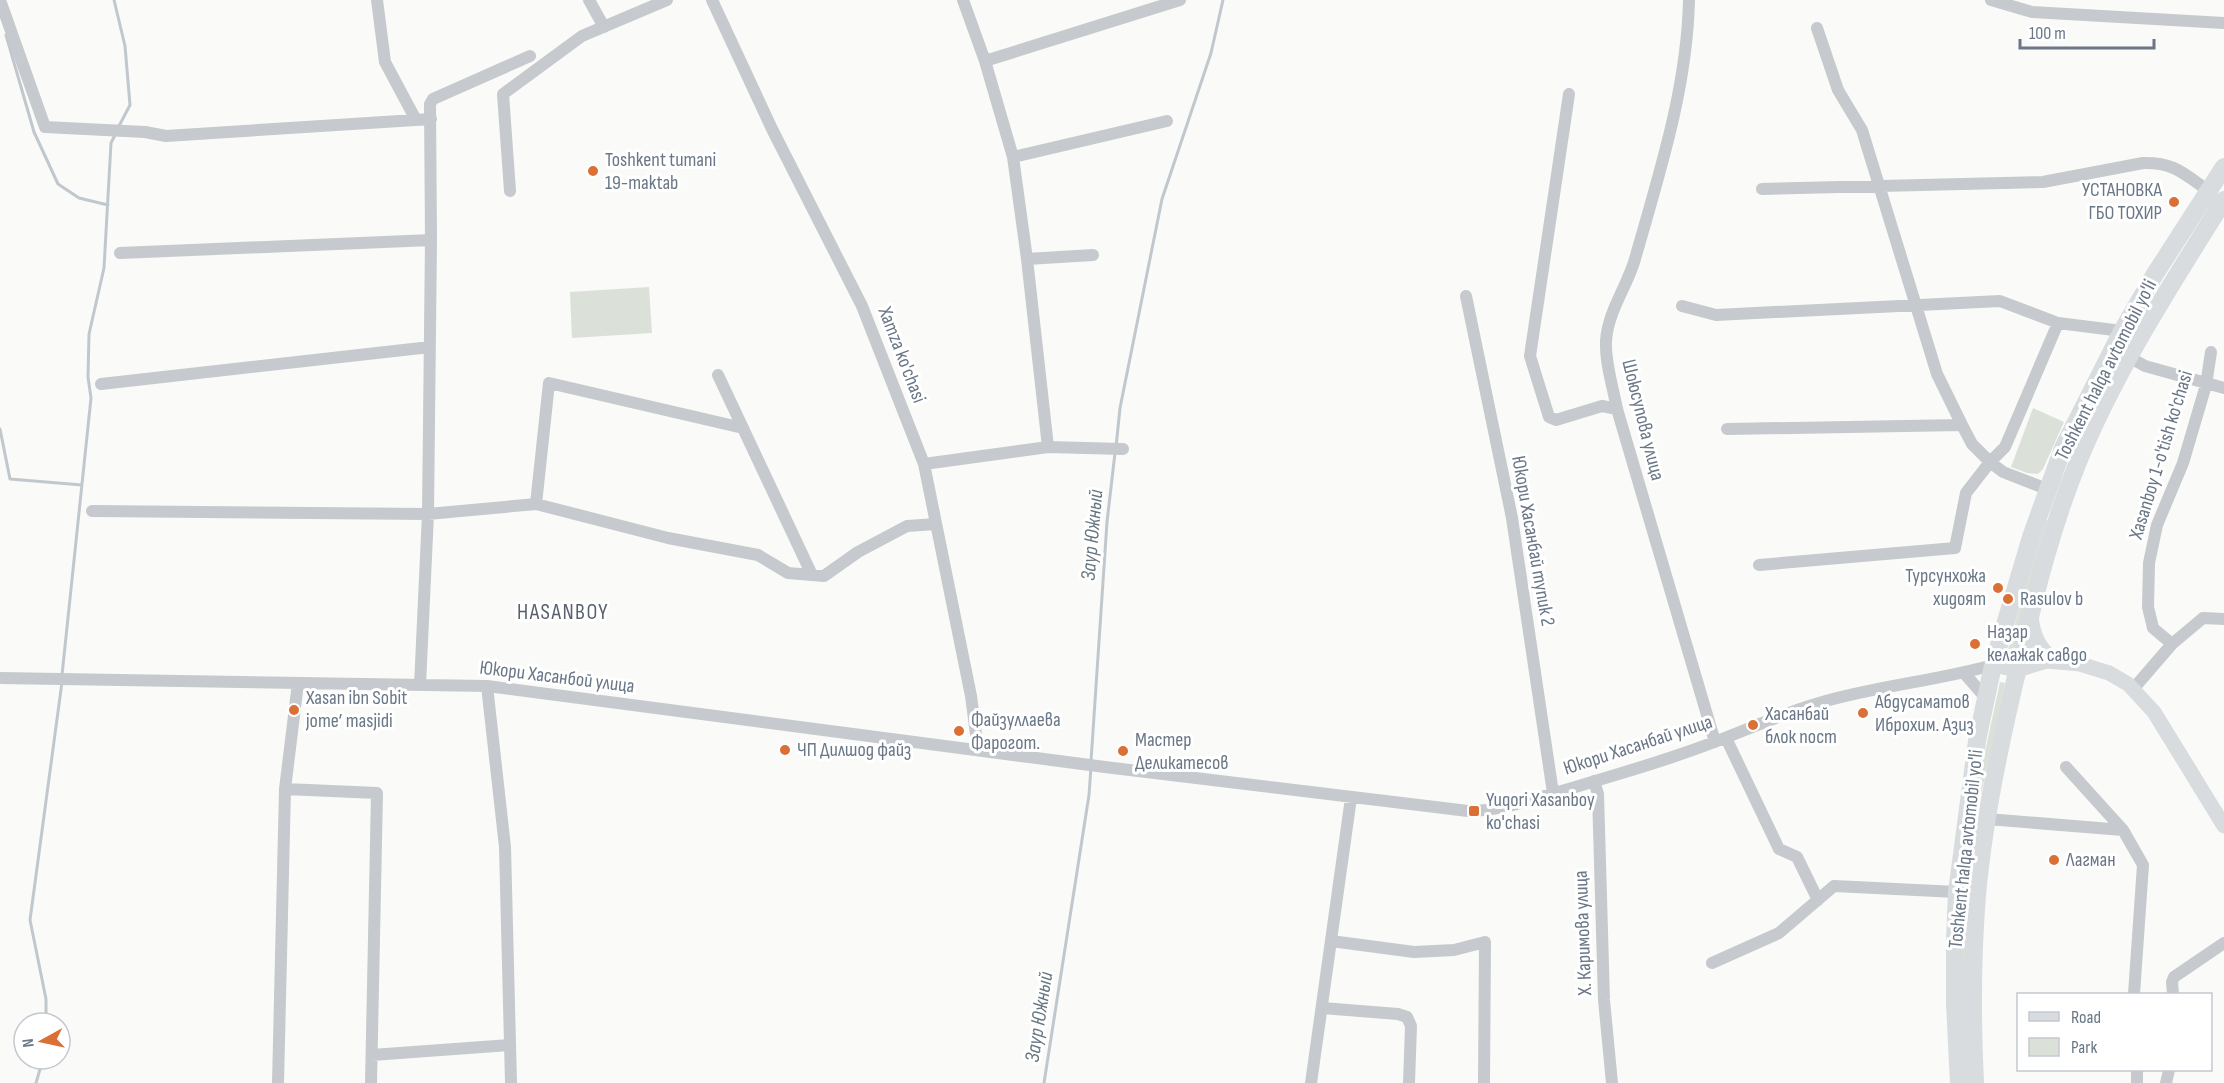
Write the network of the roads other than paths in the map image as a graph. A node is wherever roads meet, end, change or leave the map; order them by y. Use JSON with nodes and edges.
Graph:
{"nodes":[{"id":1,"x":0,"y":0,"type":"edge"},
{"id":2,"x":377,"y":0,"type":"edge"},
{"id":3,"x":588,"y":0,"type":"edge"},
{"id":4,"x":667,"y":0,"type":"edge"},
{"id":5,"x":712,"y":0,"type":"edge"},
{"id":6,"x":963,"y":0,"type":"edge"},
{"id":7,"x":1180,"y":0,"type":"edge"},
{"id":8,"x":1689,"y":0,"type":"edge"},
{"id":9,"x":1991,"y":0,"type":"edge"},
{"id":10,"x":4,"y":20,"type":"edge"},
{"id":11,"x":2224,"y":23,"type":"edge"},
{"id":12,"x":604,"y":27,"type":"junction"},
{"id":13,"x":1817,"y":28,"type":"dead end"},
{"id":14,"x":530,"y":56,"type":"dead end"},
{"id":15,"x":985,"y":61,"type":"junction"},
{"id":16,"x":1569,"y":94,"type":"dead end"},
{"id":17,"x":431,"y":119,"type":"junction"},
{"id":18,"x":416,"y":120,"type":"junction"},
{"id":19,"x":1167,"y":121,"type":"dead end"},
{"id":20,"x":1013,"y":157,"type":"junction"},
{"id":21,"x":2224,"y":167,"type":"edge"},
{"id":22,"x":1878,"y":186,"type":"junction"},
{"id":23,"x":1762,"y":189,"type":"dead end"},
{"id":24,"x":510,"y":191,"type":"dead end"},
{"id":25,"x":2216,"y":195,"type":"edge"},
{"id":26,"x":2219,"y":220,"type":"edge"},
{"id":27,"x":431,"y":240,"type":"junction"},
{"id":28,"x":120,"y":253,"type":"dead end"},
{"id":29,"x":1093,"y":255,"type":"dead end"},
{"id":30,"x":1027,"y":259,"type":"junction"},
{"id":31,"x":1466,"y":296,"type":"dead end"},
{"id":32,"x":1915,"y":305,"type":"junction"},
{"id":33,"x":1682,"y":306,"type":"dead end"},
{"id":34,"x":2058,"y":323,"type":"junction"},
{"id":35,"x":2122,"y":331,"type":"junction"},
{"id":36,"x":430,"y":347,"type":"junction"},
{"id":37,"x":2211,"y":352,"type":"dead end"},
{"id":38,"x":2129,"y":357,"type":"junction"},
{"id":39,"x":718,"y":375,"type":"dead end"},
{"id":40,"x":101,"y":384,"type":"dead end"},
{"id":41,"x":2206,"y":385,"type":"junction"},
{"id":42,"x":2224,"y":388,"type":"edge"},
{"id":43,"x":1617,"y":409,"type":"junction"},
{"id":44,"x":1962,"y":425,"type":"junction"},
{"id":45,"x":743,"y":428,"type":"junction"},
{"id":46,"x":1727,"y":429,"type":"dead end"},
{"id":47,"x":1048,"y":447,"type":"junction"},
{"id":48,"x":1123,"y":449,"type":"dead end"},
{"id":49,"x":1990,"y":462,"type":"junction"},
{"id":50,"x":924,"y":464,"type":"junction"},
{"id":51,"x":2045,"y":496,"type":"junction"},
{"id":52,"x":536,"y":504,"type":"junction"},
{"id":53,"x":2061,"y":510,"type":"junction"},
{"id":54,"x":92,"y":511,"type":"dead end"},
{"id":55,"x":428,"y":514,"type":"junction"},
{"id":56,"x":936,"y":524,"type":"junction"},
{"id":57,"x":1759,"y":565,"type":"dead end"},
{"id":58,"x":812,"y":575,"type":"junction"},
{"id":59,"x":2031,"y":610,"type":"junction"},
{"id":60,"x":2224,"y":619,"type":"edge"},
{"id":61,"x":2172,"y":644,"type":"junction"},
{"id":62,"x":2056,"y":661,"type":"junction"},
{"id":63,"x":1992,"y":665,"type":"junction"},
{"id":64,"x":2017,"y":670,"type":"junction"},
{"id":65,"x":1964,"y":673,"type":"junction"},
{"id":66,"x":0,"y":678,"type":"edge"},
{"id":67,"x":298,"y":683,"type":"junction"},
{"id":68,"x":420,"y":685,"type":"junction"},
{"id":69,"x":488,"y":687,"type":"junction"},
{"id":70,"x":2133,"y":688,"type":"junction"},
{"id":71,"x":1985,"y":697,"type":"junction"},
{"id":72,"x":1720,"y":740,"type":"junction"},
{"id":73,"x":978,"y":750,"type":"junction"},
{"id":74,"x":1105,"y":767,"type":"joint"},
{"id":75,"x":2066,"y":767,"type":"dead end"},
{"id":76,"x":1594,"y":781,"type":"junction"},
{"id":77,"x":285,"y":789,"type":"junction"},
{"id":78,"x":1553,"y":793,"type":"junction"},
{"id":79,"x":1351,"y":798,"type":"junction"},
{"id":80,"x":1968,"y":808,"type":"junction"},
{"id":81,"x":1988,"y":815,"type":"junction"},
{"id":82,"x":2224,"y":826,"type":"edge"},
{"id":83,"x":2123,"y":830,"type":"junction"},
{"id":84,"x":1958,"y":892,"type":"junction"},
{"id":85,"x":1818,"y":900,"type":"junction"},
{"id":86,"x":1331,"y":941,"type":"junction"},
{"id":87,"x":2224,"y":943,"type":"edge"},
{"id":88,"x":1712,"y":963,"type":"dead end"},
{"id":89,"x":2134,"y":993,"type":"edge"},
{"id":90,"x":2173,"y":993,"type":"edge"},
{"id":91,"x":1322,"y":1008,"type":"junction"},
{"id":92,"x":510,"y":1045,"type":"junction"},
{"id":93,"x":372,"y":1055,"type":"junction"},
{"id":94,"x":278,"y":1083,"type":"edge"},
{"id":95,"x":371,"y":1083,"type":"edge"},
{"id":96,"x":511,"y":1083,"type":"edge"},
{"id":97,"x":1311,"y":1083,"type":"edge"},
{"id":98,"x":1409,"y":1083,"type":"edge"},
{"id":99,"x":1484,"y":1083,"type":"edge"},
{"id":100,"x":1612,"y":1083,"type":"edge"},
{"id":101,"x":1959,"y":1083,"type":"edge"},
{"id":102,"x":1975,"y":1083,"type":"edge"}],
"edges":[{"from":1,"to":10,"type":"street"},
{"from":2,"to":18,"type":"street"},
{"from":3,"to":12,"type":"street"},
{"from":4,"to":12,"type":"street"},
{"from":5,"to":50,"type":"street","name":"Xamza ko'chasi"},
{"from":6,"to":15,"type":"street"},
{"from":7,"to":15,"type":"street"},
{"from":8,"to":43,"type":"street","name":"Шоюсупова улица"},
{"from":9,"to":11,"type":"street"},
{"from":10,"to":18,"type":"street"},
{"from":12,"to":24,"type":"street"},
{"from":13,"to":22,"type":"street"},
{"from":14,"to":17,"type":"street"},
{"from":15,"to":20,"type":"street"},
{"from":16,"to":43,"type":"street"},
{"from":17,"to":18,"type":"street"},
{"from":17,"to":27,"type":"street"},
{"from":19,"to":20,"type":"street"},
{"from":20,"to":30,"type":"street"},
{"from":21,"to":25,"type":"highway","name":"Toshkent halqa avtomobil yo'li"},
{"from":22,"to":23,"type":"street"},
{"from":22,"to":25,"type":"street"},
{"from":22,"to":32,"type":"street"},
{"from":25,"to":26,"type":"highway","name":"Toshkent halqa avtomobil yo'li"},
{"from":25,"to":35,"type":"highway","name":"Toshkent halqa avtomobil yo'li"},
{"from":26,"to":38,"type":"highway","name":"Toshkent halqa avtomobil yo'li"},
{"from":27,"to":28,"type":"street"},
{"from":27,"to":36,"type":"street"},
{"from":29,"to":30,"type":"street"},
{"from":30,"to":47,"type":"street"},
{"from":31,"to":78,"type":"street","name":"Юкори Хасанбай тупик 2"},
{"from":32,"to":33,"type":"street"},
{"from":32,"to":34,"type":"street"},
{"from":32,"to":44,"type":"street"},
{"from":34,"to":35,"type":"street"},
{"from":34,"to":49,"type":"street"},
{"from":35,"to":51,"type":"highway","name":"Toshkent halqa avtomobil yo'li"},
{"from":36,"to":40,"type":"street"},
{"from":36,"to":55,"type":"street"},
{"from":37,"to":41,"type":"street","name":"Xasanboy 1-o'tish ko'chasi"},
{"from":38,"to":41,"type":"street"},
{"from":38,"to":53,"type":"highway","name":"Toshkent halqa avtomobil yo'li"},
{"from":39,"to":45,"type":"street"},
{"from":41,"to":42,"type":"street"},
{"from":41,"to":61,"type":"street","name":"Xasanboy 1-o'tish ko'chasi"},
{"from":43,"to":72,"type":"street","name":"Шоюсупова улица"},
{"from":44,"to":46,"type":"street"},
{"from":44,"to":49,"type":"street"},
{"from":45,"to":52,"type":"street"},
{"from":45,"to":58,"type":"street"},
{"from":47,"to":48,"type":"street"},
{"from":47,"to":50,"type":"street"},
{"from":49,"to":51,"type":"street"},
{"from":49,"to":57,"type":"street"},
{"from":50,"to":56,"type":"street","name":"Xamza ko'chasi"},
{"from":51,"to":53,"type":"highway"},
{"from":51,"to":63,"type":"highway","name":"Toshkent halqa avtomobil yo'li"},
{"from":52,"to":55,"type":"street"},
{"from":52,"to":58,"type":"street"},
{"from":53,"to":59,"type":"highway","name":"Toshkent halqa avtomobil yo'li"},
{"from":54,"to":55,"type":"street"},
{"from":55,"to":68,"type":"street"},
{"from":56,"to":58,"type":"street"},
{"from":56,"to":73,"type":"street","name":"Xamza ko'chasi"},
{"from":59,"to":62,"type":"main road"},
{"from":59,"to":64,"type":"highway","name":"Toshkent halqa avtomobil yo'li"},
{"from":60,"to":61,"type":"street"},
{"from":61,"to":70,"type":"street"},
{"from":62,"to":64,"type":"main road"},
{"from":62,"to":70,"type":"main road"},
{"from":63,"to":64,"type":"main road"},
{"from":63,"to":65,"type":"street","name":"Юкори Хасанбай улица"},
{"from":63,"to":71,"type":"highway","name":"Toshkent halqa avtomobil yo'li"},
{"from":64,"to":81,"type":"highway","name":"Toshkent halqa avtomobil yo'li"},
{"from":65,"to":71,"type":"street"},
{"from":65,"to":72,"type":"street","name":"Юкори Хасанбай улица"},
{"from":66,"to":67,"type":"street","name":"Юкори Хасанбой улица"},
{"from":67,"to":68,"type":"street","name":"Юкори Хасанбой улица"},
{"from":67,"to":77,"type":"street"},
{"from":68,"to":69,"type":"street","name":"Юкори Хасанбой улица"},
{"from":69,"to":73,"type":"street","name":"Юкори Хасанбой улица"},
{"from":69,"to":92,"type":"street"},
{"from":70,"to":82,"type":"main road"},
{"from":71,"to":80,"type":"highway","name":"Toshkent halqa avtomobil yo'li"},
{"from":72,"to":76,"type":"street","name":"Юкори Хасанбай улица"},
{"from":72,"to":85,"type":"street","name":"Шоюсупова улица"},
{"from":73,"to":74,"type":"street","name":"Юкори Хасанбой улица"},
{"from":74,"to":79,"type":"street","name":"Юкори Хасанбай улица"},
{"from":75,"to":83,"type":"street"},
{"from":76,"to":78,"type":"street","name":"Юкори Хасанбай улица"},
{"from":76,"to":100,"type":"street","name":"Х. Каримова улица"},
{"from":77,"to":93,"type":"street"},
{"from":77,"to":94,"type":"street"},
{"from":78,"to":79,"type":"street","name":"Юкори Хасанбай улица"},
{"from":79,"to":86,"type":"street"},
{"from":80,"to":81,"type":"highway"},
{"from":80,"to":84,"type":"highway","name":"Toshkent halqa avtomobil yo'li"},
{"from":81,"to":83,"type":"street"},
{"from":81,"to":102,"type":"highway","name":"Toshkent halqa avtomobil yo'li"},
{"from":83,"to":89,"type":"street"},
{"from":84,"to":85,"type":"street"},
{"from":84,"to":101,"type":"highway","name":"Toshkent halqa avtomobil yo'li"},
{"from":85,"to":88,"type":"street"},
{"from":86,"to":91,"type":"street"},
{"from":86,"to":99,"type":"street"},
{"from":87,"to":90,"type":"street"},
{"from":91,"to":97,"type":"street"},
{"from":91,"to":98,"type":"street"},
{"from":92,"to":93,"type":"street"},
{"from":92,"to":96,"type":"street"},
{"from":93,"to":95,"type":"street"}]}
